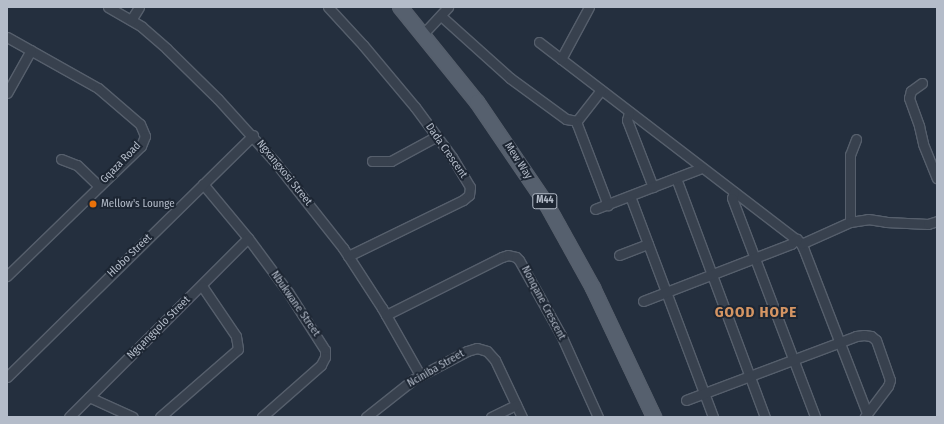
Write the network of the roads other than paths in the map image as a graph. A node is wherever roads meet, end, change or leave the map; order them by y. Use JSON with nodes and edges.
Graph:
{"nodes":[{"id":1,"x":108,"y":7,"type":"edge"},
{"id":2,"x":139,"y":7,"type":"edge"},
{"id":3,"x":328,"y":7,"type":"edge"},
{"id":4,"x":400,"y":7,"type":"edge"},
{"id":5,"x":448,"y":7,"type":"edge"},
{"id":6,"x":589,"y":7,"type":"edge"},
{"id":7,"x":441,"y":16,"type":"junction"},
{"id":8,"x":131,"y":20,"type":"junction"},
{"id":9,"x":423,"y":34,"type":"junction"},
{"id":10,"x":7,"y":37,"type":"edge"},
{"id":11,"x":539,"y":42,"type":"dead end"},
{"id":12,"x":31,"y":50,"type":"junction"},
{"id":13,"x":561,"y":59,"type":"junction"},
{"id":14,"x":922,"y":83,"type":"dead end"},
{"id":15,"x":601,"y":90,"type":"junction"},
{"id":16,"x":7,"y":93,"type":"edge"},
{"id":17,"x":629,"y":112,"type":"junction"},
{"id":18,"x":577,"y":121,"type":"junction"},
{"id":19,"x":253,"y":135,"type":"junction"},
{"id":20,"x":437,"y":136,"type":"junction"},
{"id":21,"x":856,"y":138,"type":"dead end"},
{"id":22,"x":61,"y":159,"type":"dead end"},
{"id":23,"x":372,"y":161,"type":"dead end"},
{"id":24,"x":701,"y":168,"type":"junction"},
{"id":25,"x":676,"y":178,"type":"junction"},
{"id":26,"x":937,"y":178,"type":"edge"},
{"id":27,"x":203,"y":184,"type":"junction"},
{"id":28,"x":99,"y":186,"type":"junction"},
{"id":29,"x":653,"y":187,"type":"junction"},
{"id":30,"x":734,"y":192,"type":"junction"},
{"id":31,"x":630,"y":196,"type":"junction"},
{"id":32,"x":608,"y":205,"type":"junction"},
{"id":33,"x":595,"y":210,"type":"dead end"},
{"id":34,"x":937,"y":221,"type":"edge"},
{"id":35,"x":850,"y":222,"type":"junction"},
{"id":36,"x":248,"y":238,"type":"junction"},
{"id":37,"x":799,"y":242,"type":"junction"},
{"id":38,"x":648,"y":244,"type":"junction"},
{"id":39,"x":619,"y":255,"type":"dead end"},
{"id":40,"x":348,"y":256,"type":"junction"},
{"id":41,"x":755,"y":258,"type":"junction"},
{"id":42,"x":712,"y":274,"type":"junction"},
{"id":43,"x":7,"y":276,"type":"edge"},
{"id":44,"x":202,"y":286,"type":"junction"},
{"id":45,"x":666,"y":292,"type":"junction"},
{"id":46,"x":643,"y":301,"type":"dead end"},
{"id":47,"x":386,"y":314,"type":"junction"},
{"id":48,"x":839,"y":343,"type":"junction"},
{"id":49,"x":793,"y":360,"type":"junction"},
{"id":50,"x":420,"y":375,"type":"junction"},
{"id":51,"x":750,"y":376,"type":"junction"},
{"id":52,"x":7,"y":377,"type":"edge"},
{"id":53,"x":704,"y":393,"type":"junction"},
{"id":54,"x":89,"y":397,"type":"junction"},
{"id":55,"x":686,"y":400,"type":"dead end"},
{"id":56,"x":516,"y":405,"type":"junction"},
{"id":57,"x":866,"y":415,"type":"edge"},
{"id":58,"x":69,"y":417,"type":"edge"},
{"id":59,"x":133,"y":417,"type":"edge"},
{"id":60,"x":160,"y":417,"type":"edge"},
{"id":61,"x":262,"y":417,"type":"edge"},
{"id":62,"x":366,"y":417,"type":"edge"},
{"id":63,"x":491,"y":417,"type":"edge"},
{"id":64,"x":522,"y":417,"type":"edge"},
{"id":65,"x":598,"y":417,"type":"edge"},
{"id":66,"x":654,"y":417,"type":"edge"},
{"id":67,"x":713,"y":417,"type":"edge"},
{"id":68,"x":766,"y":417,"type":"edge"},
{"id":69,"x":815,"y":417,"type":"edge"}],
"edges":[{"from":1,"to":8,"type":"street","name":"Ngxangxosi Street"},
{"from":2,"to":8,"type":"street"},
{"from":3,"to":20,"type":"street","name":"Dada Crescent"},
{"from":4,"to":9,"type":"main road","name":"Mew Way","number":"M44"},
{"from":5,"to":7,"type":"street"},
{"from":6,"to":13,"type":"street"},
{"from":7,"to":9,"type":"street"},
{"from":7,"to":18,"type":"street"},
{"from":8,"to":19,"type":"street","name":"Ngxangxosi Street"},
{"from":9,"to":66,"type":"main road","name":"Mew Way","number":"M44"},
{"from":10,"to":12,"type":"street","name":"Gqaza Road"},
{"from":11,"to":13,"type":"street"},
{"from":12,"to":16,"type":"street"},
{"from":12,"to":28,"type":"street","name":"Gqaza Road"},
{"from":13,"to":15,"type":"street"},
{"from":14,"to":26,"type":"street"},
{"from":15,"to":17,"type":"street"},
{"from":15,"to":18,"type":"street"},
{"from":17,"to":24,"type":"street"},
{"from":17,"to":29,"type":"street"},
{"from":18,"to":32,"type":"street"},
{"from":19,"to":27,"type":"street","name":"Hlobo Street"},
{"from":19,"to":40,"type":"street","name":"Ngxangxosi Street"},
{"from":20,"to":23,"type":"street"},
{"from":20,"to":40,"type":"street","name":"Dada Crescent"},
{"from":21,"to":35,"type":"street"},
{"from":22,"to":28,"type":"street"},
{"from":24,"to":25,"type":"street"},
{"from":24,"to":30,"type":"street"},
{"from":25,"to":29,"type":"street"},
{"from":25,"to":42,"type":"street"},
{"from":27,"to":36,"type":"street","name":"Nbukwane Street"},
{"from":27,"to":52,"type":"street","name":"Hlobo Street"},
{"from":28,"to":43,"type":"street","name":"Gqaza Road"},
{"from":29,"to":31,"type":"street"},
{"from":30,"to":37,"type":"street"},
{"from":30,"to":41,"type":"street"},
{"from":31,"to":32,"type":"street"},
{"from":31,"to":38,"type":"street"},
{"from":32,"to":33,"type":"street"},
{"from":34,"to":35,"type":"street"},
{"from":35,"to":37,"type":"street"},
{"from":36,"to":44,"type":"street","name":"Ngqangqolo Street"},
{"from":36,"to":61,"type":"street","name":"Nbukwane Street"},
{"from":37,"to":41,"type":"street"},
{"from":37,"to":48,"type":"street"},
{"from":38,"to":39,"type":"street"},
{"from":38,"to":45,"type":"street"},
{"from":40,"to":47,"type":"street","name":"Ngxangxosi Street"},
{"from":41,"to":42,"type":"street"},
{"from":41,"to":49,"type":"street"},
{"from":42,"to":45,"type":"street"},
{"from":42,"to":51,"type":"street"},
{"from":44,"to":54,"type":"street","name":"Ngqangqolo Street"},
{"from":44,"to":60,"type":"street"},
{"from":45,"to":46,"type":"street"},
{"from":45,"to":53,"type":"street"},
{"from":47,"to":50,"type":"street","name":"Ngxangxosi Street"},
{"from":47,"to":65,"type":"street","name":"Nonqane Crescent"},
{"from":48,"to":49,"type":"street"},
{"from":48,"to":57,"type":"street"},
{"from":48,"to":57,"type":"street"},
{"from":49,"to":51,"type":"street"},
{"from":49,"to":69,"type":"street"},
{"from":50,"to":56,"type":"street","name":"Nciniba Street"},
{"from":50,"to":62,"type":"street","name":"Nciniba Street"},
{"from":51,"to":53,"type":"street"},
{"from":51,"to":68,"type":"street"},
{"from":53,"to":55,"type":"street"},
{"from":53,"to":67,"type":"street"},
{"from":54,"to":58,"type":"street","name":"Ngqangqolo Street"},
{"from":54,"to":59,"type":"street"},
{"from":56,"to":63,"type":"street"},
{"from":56,"to":64,"type":"street","name":"Nciniba Street"}]}
